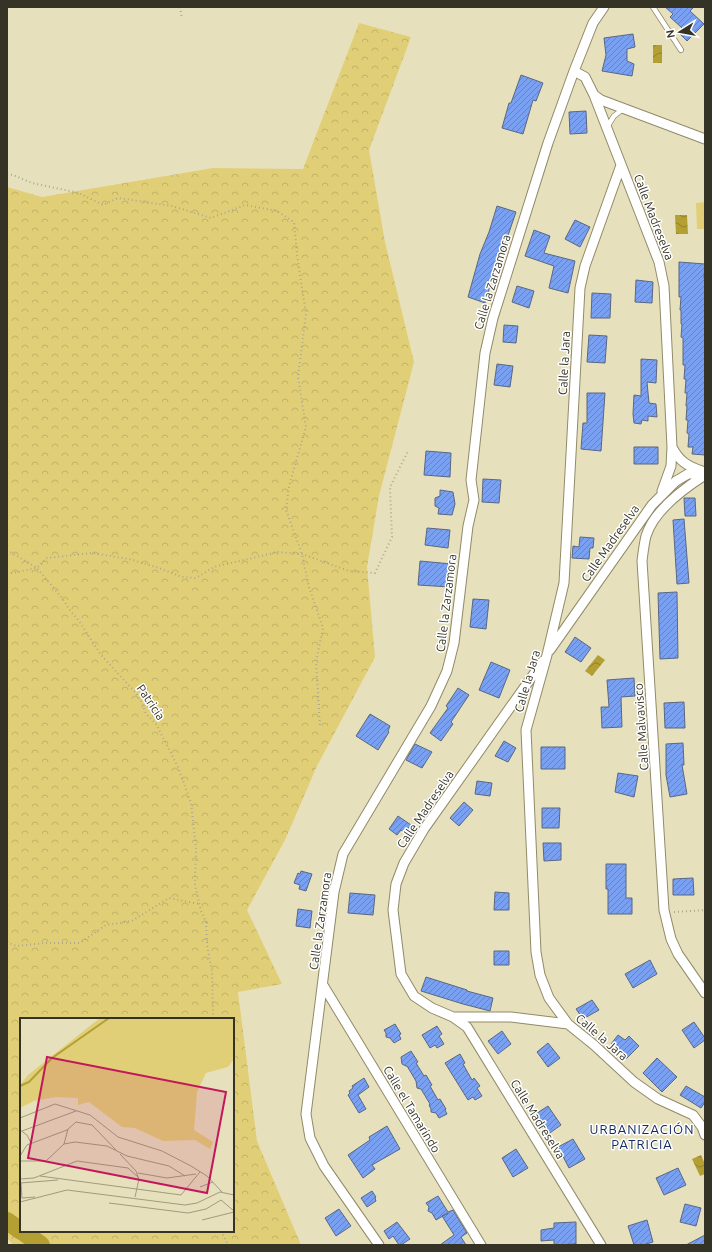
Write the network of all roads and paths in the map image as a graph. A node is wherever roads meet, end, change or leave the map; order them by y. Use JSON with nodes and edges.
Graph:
{"nodes":[{"id":1,"x":180,"y":7,"type":"edge"},
{"id":2,"x":604,"y":7,"type":"edge"},
{"id":3,"x":653,"y":7,"type":"edge"},
{"id":4,"x":182,"y":19,"type":"dead end"},
{"id":5,"x":681,"y":50,"type":"dead end"},
{"id":6,"x":574,"y":71,"type":"junction"},
{"id":7,"x":594,"y":95,"type":"junction"},
{"id":8,"x":623,"y":109,"type":"junction"},
{"id":9,"x":607,"y":127,"type":"junction"},
{"id":10,"x":705,"y":139,"type":"edge"},
{"id":11,"x":622,"y":165,"type":"junction"},
{"id":12,"x":7,"y":174,"type":"edge"},
{"id":13,"x":672,"y":447,"type":"junction"},
{"id":14,"x":408,"y":451,"type":"dead end"},
{"id":15,"x":705,"y":473,"type":"edge"},
{"id":16,"x":661,"y":495,"type":"junction"},
{"id":17,"x":7,"y":550,"type":"edge"},
{"id":18,"x":302,"y":554,"type":"junction"},
{"id":19,"x":37,"y":568,"type":"junction"},
{"id":20,"x":7,"y":574,"type":"edge"},
{"id":21,"x":548,"y":655,"type":"junction"},
{"id":22,"x":320,"y":726,"type":"dead end"},
{"id":23,"x":199,"y":904,"type":"junction"},
{"id":24,"x":705,"y":910,"type":"edge"},
{"id":25,"x":665,"y":913,"type":"junction"},
{"id":26,"x":7,"y":942,"type":"edge"},
{"id":27,"x":323,"y":985,"type":"junction"},
{"id":28,"x":705,"y":993,"type":"edge"},
{"id":29,"x":453,"y":1017,"type":"junction"},
{"id":30,"x":213,"y":1018,"type":"edge"},
{"id":31,"x":568,"y":1024,"type":"junction"},
{"id":32,"x":705,"y":1134,"type":"edge"},
{"id":33,"x":222,"y":1232,"type":"edge"},
{"id":34,"x":228,"y":1245,"type":"edge"},
{"id":35,"x":379,"y":1245,"type":"edge"},
{"id":36,"x":481,"y":1245,"type":"edge"},
{"id":37,"x":601,"y":1245,"type":"edge"}],
"edges":[{"from":1,"to":4,"type":"path"},
{"from":2,"to":6,"type":"street","name":"Calle la Zarzamora"},
{"from":3,"to":5,"type":"lane"},
{"from":6,"to":7,"type":"street","name":"Calle Madreselva"},
{"from":6,"to":27,"type":"street","name":"Calle la Zarzamora"},
{"from":7,"to":8,"type":"street"},
{"from":7,"to":9,"type":"street","name":"Calle Madreselva"},
{"from":8,"to":9,"type":"lane"},
{"from":8,"to":10,"type":"street"},
{"from":9,"to":11,"type":"street","name":"Calle Madreselva"},
{"from":11,"to":13,"type":"street","name":"Calle Madreselva"},
{"from":11,"to":21,"type":"street","name":"Calle la Jara"},
{"from":12,"to":18,"type":"path"},
{"from":13,"to":15,"type":"street"},
{"from":13,"to":16,"type":"street","name":"Calle Madreselva"},
{"from":14,"to":18,"type":"path"},
{"from":15,"to":16,"type":"street","name":"Calle Madreselva"},
{"from":15,"to":25,"type":"street","name":"Calle Malvavisco"},
{"from":16,"to":21,"type":"street","name":"Calle Madreselva"},
{"from":17,"to":19,"type":"path","name":"Patricia"},
{"from":18,"to":19,"type":"path"},
{"from":18,"to":22,"type":"path"},
{"from":19,"to":20,"type":"path"},
{"from":19,"to":23,"type":"path","name":"Patricia"},
{"from":21,"to":29,"type":"street","name":"Calle Madreselva"},
{"from":21,"to":31,"type":"street","name":"Calle la Jara"},
{"from":23,"to":26,"type":"path"},
{"from":23,"to":30,"type":"path","name":"Patricia"},
{"from":24,"to":25,"type":"path"},
{"from":25,"to":28,"type":"street","name":"Calle Malvavisco"},
{"from":27,"to":35,"type":"street","name":"Calle la Zarzamora"},
{"from":27,"to":36,"type":"street","name":"Calle el Tamarindo"},
{"from":29,"to":31,"type":"street"},
{"from":29,"to":37,"type":"street","name":"Calle Madreselva"},
{"from":31,"to":32,"type":"street","name":"Calle la Jara"},
{"from":33,"to":34,"type":"path"}]}
